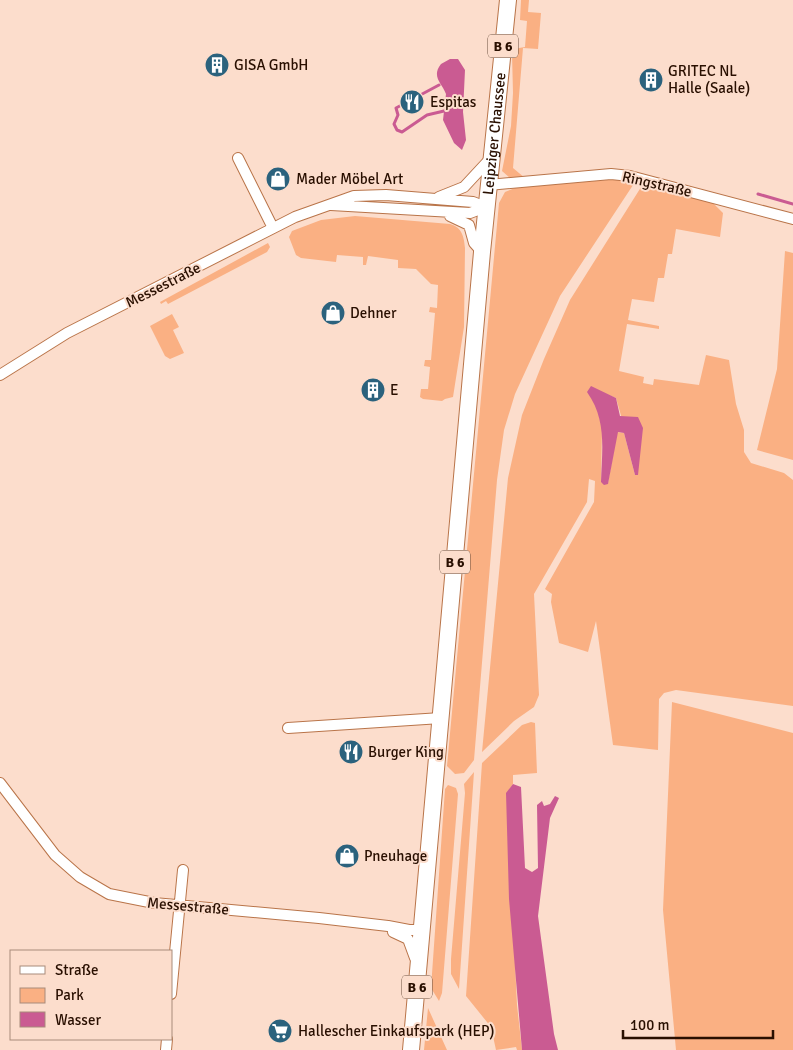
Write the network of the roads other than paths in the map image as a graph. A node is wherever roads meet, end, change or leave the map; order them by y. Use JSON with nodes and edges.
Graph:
{"nodes":[{"id":1,"x":508,"y":0,"type":"edge"},
{"id":2,"x":238,"y":158,"type":"dead end"},
{"id":3,"x":491,"y":158,"type":"junction"},
{"id":4,"x":488,"y":184,"type":"junction"},
{"id":5,"x":433,"y":198,"type":"junction"},
{"id":6,"x":331,"y":205,"type":"junction"},
{"id":7,"x":486,"y":207,"type":"junction"},
{"id":8,"x":440,"y":212,"type":"junction"},
{"id":9,"x":793,"y":219,"type":"edge"},
{"id":10,"x":273,"y":228,"type":"junction"},
{"id":11,"x":482,"y":252,"type":"junction"},
{"id":12,"x":0,"y":375,"type":"edge"},
{"id":13,"x":441,"y":718,"type":"junction"},
{"id":14,"x":288,"y":728,"type":"dead end"},
{"id":15,"x":0,"y":783,"type":"edge"},
{"id":16,"x":183,"y":870,"type":"dead end"},
{"id":17,"x":178,"y":905,"type":"junction"},
{"id":18,"x":353,"y":921,"type":"junction"},
{"id":19,"x":422,"y":925,"type":"junction"},
{"id":20,"x":172,"y":981,"type":"edge"},
{"id":21,"x":417,"y":987,"type":"junction"},
{"id":22,"x":411,"y":1050,"type":"edge"}],
"edges":[{"from":1,"to":3,"type":"main road","name":"Leipziger Chaussee","number":"B 6"},
{"from":2,"to":10,"type":"street"},
{"from":3,"to":4,"type":"main road","name":"Leipziger Chaussee","number":"B 6"},
{"from":3,"to":5,"type":"street","name":"Messestraße"},
{"from":4,"to":7,"type":"main road","name":"Leipziger Chaussee","number":"B 6"},
{"from":4,"to":9,"type":"street","name":"Ringstraße"},
{"from":5,"to":6,"type":"street","name":"Messestraße"},
{"from":5,"to":7,"type":"street","name":"Messestraße"},
{"from":6,"to":8,"type":"street","name":"Messestraße"},
{"from":6,"to":10,"type":"street","name":"Messestraße"},
{"from":7,"to":8,"type":"street","name":"Messestraße"},
{"from":7,"to":11,"type":"main road","number":"B 6"},
{"from":8,"to":11,"type":"street","name":"Messestraße"},
{"from":10,"to":12,"type":"street","name":"Messestraße"},
{"from":11,"to":13,"type":"main road","number":"B 6"},
{"from":13,"to":14,"type":"street"},
{"from":13,"to":19,"type":"main road","number":"B 6"},
{"from":15,"to":17,"type":"street","name":"Messestraße"},
{"from":16,"to":17,"type":"street"},
{"from":17,"to":18,"type":"street","name":"Messestraße"},
{"from":17,"to":20,"type":"street"},
{"from":18,"to":19,"type":"street","name":"Messestraße"},
{"from":18,"to":21,"type":"street"},
{"from":19,"to":21,"type":"main road","number":"B 6"},
{"from":21,"to":22,"type":"main road","number":"B 6"}]}
